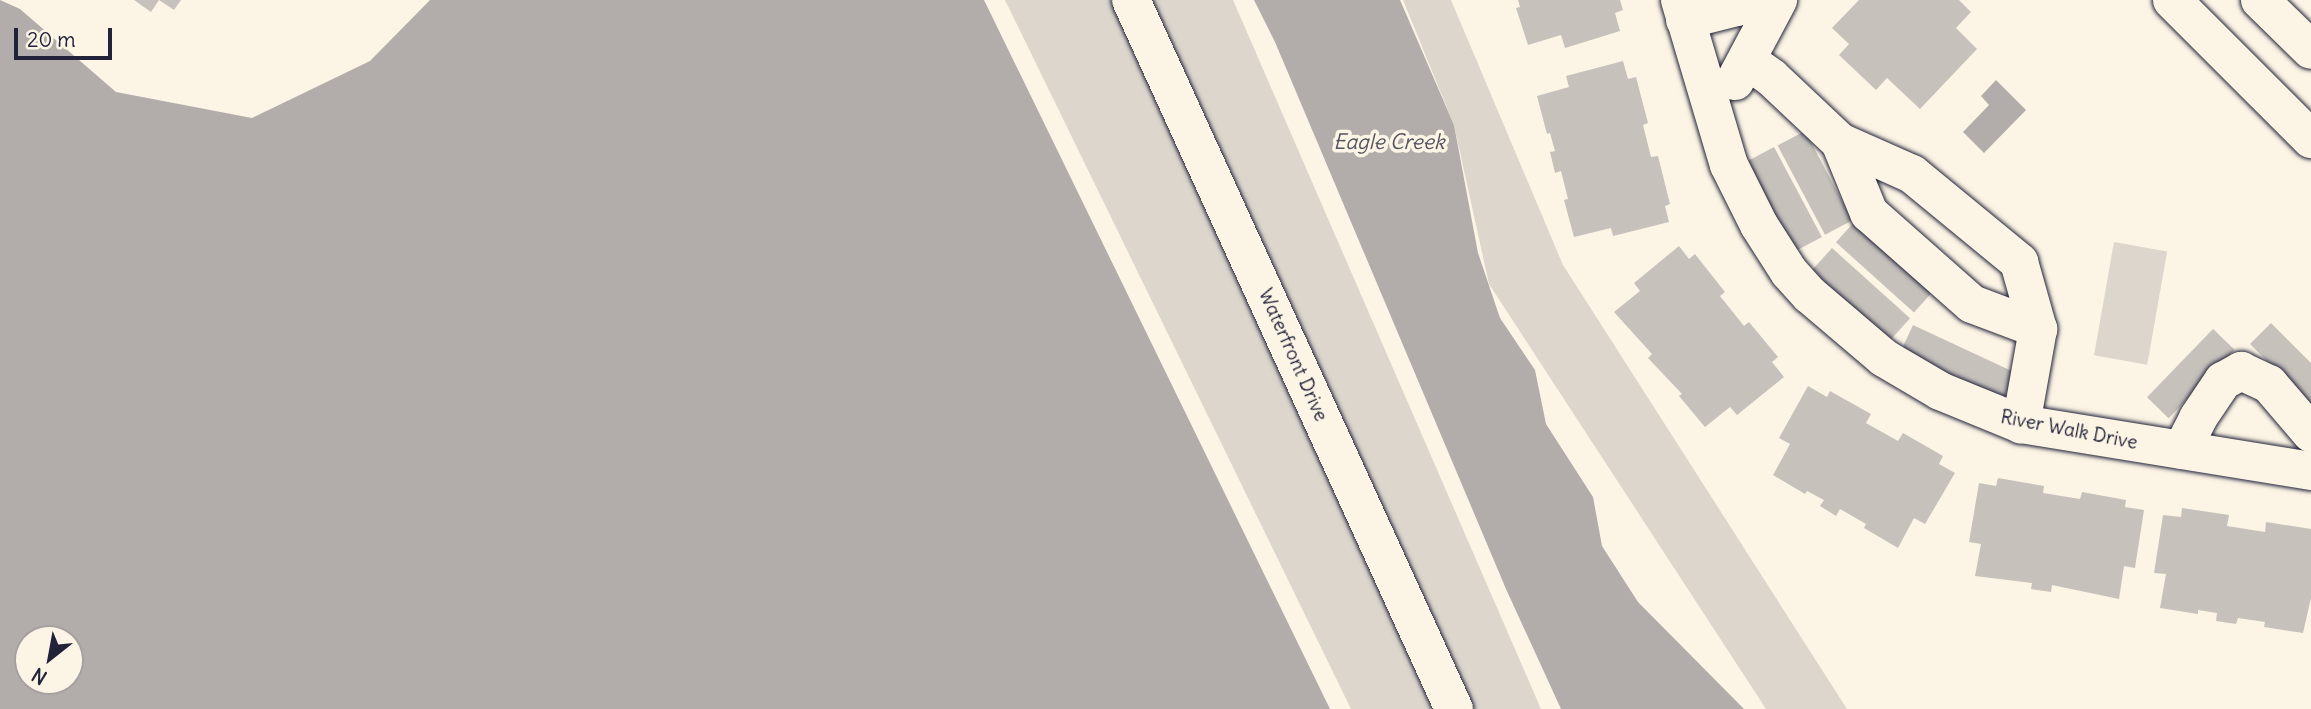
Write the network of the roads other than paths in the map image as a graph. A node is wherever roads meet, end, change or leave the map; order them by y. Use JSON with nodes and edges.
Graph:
{"nodes":[{"id":1,"x":1131,"y":0,"type":"edge"},
{"id":2,"x":1747,"y":0,"type":"edge"},
{"id":3,"x":1778,"y":0,"type":"edge"},
{"id":4,"x":2172,"y":0,"type":"edge"},
{"id":5,"x":2260,"y":0,"type":"edge"},
{"id":6,"x":1682,"y":10,"type":"edge"},
{"id":7,"x":2311,"y":50,"type":"edge"},
{"id":8,"x":1748,"y":61,"type":"junction"},
{"id":9,"x":1712,"y":116,"type":"junction"},
{"id":10,"x":2311,"y":139,"type":"edge"},
{"id":11,"x":1840,"y":142,"type":"junction"},
{"id":12,"x":2038,"y":329,"type":"junction"},
{"id":13,"x":2021,"y":424,"type":"junction"},
{"id":14,"x":2311,"y":433,"type":"edge"},
{"id":15,"x":2182,"y":450,"type":"junction"},
{"id":16,"x":2311,"y":471,"type":"edge"},
{"id":17,"x":1454,"y":709,"type":"edge"}],
"edges":[{"from":1,"to":17,"type":"street","name":"Waterfront Drive"},
{"from":2,"to":6,"type":"street"},
{"from":3,"to":8,"type":"street"},
{"from":4,"to":10,"type":"street"},
{"from":5,"to":7,"type":"street"},
{"from":6,"to":9,"type":"street","name":"River Walk Drive"},
{"from":8,"to":9,"type":"street"},
{"from":8,"to":11,"type":"street"},
{"from":9,"to":13,"type":"street","name":"River Walk Drive"},
{"from":11,"to":12,"type":"street"},
{"from":11,"to":12,"type":"street"},
{"from":12,"to":13,"type":"street"},
{"from":13,"to":15,"type":"street","name":"River Walk Drive"},
{"from":14,"to":15,"type":"street"},
{"from":15,"to":16,"type":"street","name":"River Walk Drive"}]}
